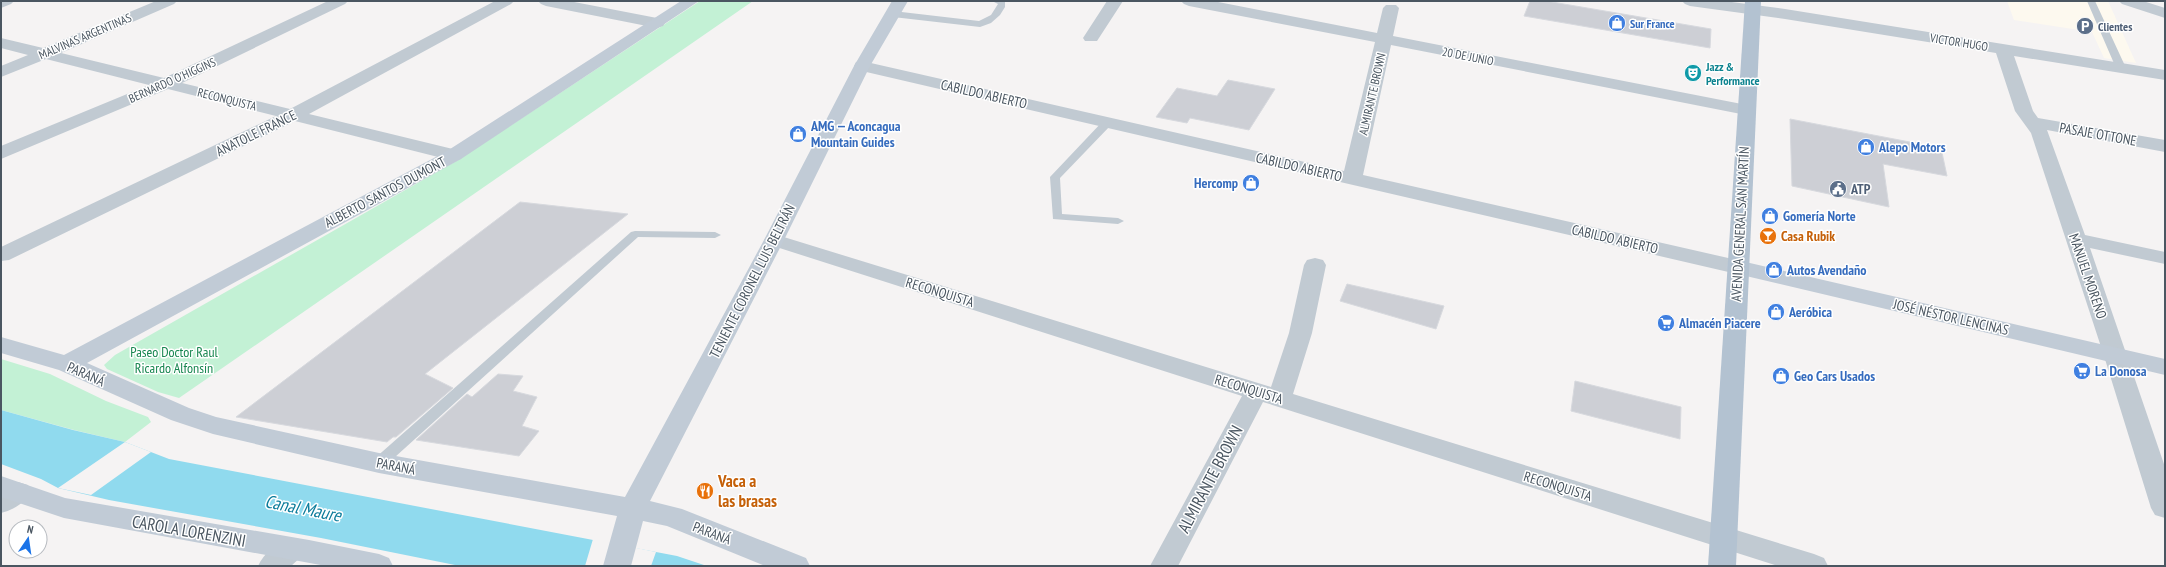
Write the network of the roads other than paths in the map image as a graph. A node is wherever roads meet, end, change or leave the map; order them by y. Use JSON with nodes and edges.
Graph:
{"nodes":[{"id":1,"x":6,"y":1,"type":"edge"},
{"id":2,"x":169,"y":1,"type":"edge"},
{"id":3,"x":340,"y":1,"type":"edge"},
{"id":4,"x":506,"y":1,"type":"edge"},
{"id":5,"x":546,"y":1,"type":"edge"},
{"id":6,"x":691,"y":1,"type":"edge"},
{"id":7,"x":996,"y":1,"type":"edge"},
{"id":8,"x":1115,"y":1,"type":"edge"},
{"id":9,"x":1189,"y":1,"type":"edge"},
{"id":10,"x":1690,"y":1,"type":"edge"},
{"id":11,"x":2091,"y":1,"type":"edge"},
{"id":12,"x":2127,"y":1,"type":"edge"},
{"id":13,"x":1,"y":3,"type":"edge"},
{"id":14,"x":1752,"y":6,"type":"edge"},
{"id":15,"x":897,"y":8,"type":"edge"},
{"id":16,"x":1391,"y":8,"type":"dead end"},
{"id":17,"x":2165,"y":13,"type":"edge"},
{"id":18,"x":657,"y":23,"type":"junction"},
{"id":19,"x":1091,"y":38,"type":"dead end"},
{"id":20,"x":1384,"y":39,"type":"junction"},
{"id":21,"x":1,"y":43,"type":"edge"},
{"id":22,"x":2003,"y":49,"type":"junction"},
{"id":23,"x":45,"y":54,"type":"junction"},
{"id":24,"x":862,"y":66,"type":"junction"},
{"id":25,"x":2121,"y":68,"type":"junction"},
{"id":26,"x":1,"y":72,"type":"edge"},
{"id":27,"x":2165,"y":75,"type":"edge"},
{"id":28,"x":166,"y":84,"type":"junction"},
{"id":29,"x":1746,"y":110,"type":"junction"},
{"id":30,"x":293,"y":115,"type":"junction"},
{"id":31,"x":2031,"y":122,"type":"junction"},
{"id":32,"x":1107,"y":123,"type":"junction"},
{"id":33,"x":2165,"y":146,"type":"edge"},
{"id":34,"x":1,"y":153,"type":"edge"},
{"id":35,"x":454,"y":155,"type":"junction"},
{"id":36,"x":1352,"y":179,"type":"junction"},
{"id":37,"x":1118,"y":221,"type":"dead end"},
{"id":38,"x":715,"y":235,"type":"dead end"},
{"id":39,"x":2075,"y":239,"type":"junction"},
{"id":40,"x":774,"y":240,"type":"junction"},
{"id":41,"x":1,"y":255,"type":"edge"},
{"id":42,"x":2165,"y":258,"type":"edge"},
{"id":43,"x":1315,"y":265,"type":"dead end"},
{"id":44,"x":1737,"y":267,"type":"junction"},
{"id":45,"x":1,"y":345,"type":"edge"},
{"id":46,"x":2116,"y":356,"type":"junction"},
{"id":47,"x":67,"y":364,"type":"junction"},
{"id":48,"x":2165,"y":367,"type":"edge"},
{"id":49,"x":1268,"y":395,"type":"junction"},
{"id":50,"x":380,"y":463,"type":"junction"},
{"id":51,"x":7,"y":494,"type":"edge"},
{"id":52,"x":633,"y":508,"type":"junction"},
{"id":53,"x":2165,"y":508,"type":"edge"},
{"id":54,"x":1724,"y":538,"type":"junction"},
{"id":55,"x":620,"y":556,"type":"edge"},
{"id":56,"x":282,"y":557,"type":"edge"},
{"id":57,"x":379,"y":566,"type":"edge"},
{"id":58,"x":796,"y":566,"type":"edge"},
{"id":59,"x":1164,"y":566,"type":"edge"},
{"id":60,"x":1722,"y":566,"type":"edge"},
{"id":61,"x":1814,"y":566,"type":"edge"}],
"edges":[{"from":1,"to":13,"type":"street"},
{"from":2,"to":23,"type":"street","name":"MALVINAS ARGENTINAS"},
{"from":3,"to":28,"type":"street","name":"BERNARDO O'HIGGINS"},
{"from":4,"to":30,"type":"street","name":"ANATOLE FRANCE"},
{"from":5,"to":18,"type":"street"},
{"from":6,"to":18,"type":"street","name":"ALBERTO SANTOS DUMONT"},
{"from":7,"to":15,"type":"lane"},
{"from":8,"to":19,"type":"street"},
{"from":9,"to":20,"type":"street","name":"20 DE JUNIO"},
{"from":10,"to":14,"type":"street","name":"VICTOR HUGO"},
{"from":11,"to":25,"type":"lane"},
{"from":12,"to":17,"type":"street"},
{"from":14,"to":22,"type":"street","name":"VICTOR HUGO"},
{"from":14,"to":29,"type":"main road","name":"AVENIDA GENERAL SAN MARTÍN"},
{"from":15,"to":24,"type":"street","name":"TENIENTE CORONEL LUIS BELTRÁN"},
{"from":16,"to":20,"type":"street","name":"ALMIRANTE BROWN"},
{"from":18,"to":35,"type":"street","name":"ALBERTO SANTOS DUMONT"},
{"from":20,"to":29,"type":"street","name":"20 DE JUNIO"},
{"from":20,"to":36,"type":"street","name":"ALMIRANTE BROWN"},
{"from":21,"to":23,"type":"street","name":"RECONQUISTA"},
{"from":22,"to":25,"type":"street","name":"VICTOR HUGO"},
{"from":22,"to":31,"type":"street","name":"MANUEL MORENO"},
{"from":23,"to":26,"type":"street","name":"MALVINAS ARGENTINAS"},
{"from":23,"to":28,"type":"street","name":"RECONQUISTA"},
{"from":24,"to":32,"type":"street","name":"CABILDO ABIERTO"},
{"from":24,"to":40,"type":"street","name":"TENIENTE CORONEL LUIS BELTRÁN"},
{"from":25,"to":27,"type":"street","name":"VICTOR HUGO"},
{"from":28,"to":30,"type":"street","name":"RECONQUISTA"},
{"from":28,"to":34,"type":"street","name":"BERNARDO O'HIGGINS"},
{"from":29,"to":44,"type":"main road","name":"AVENIDA GENERAL SAN MARTÍN"},
{"from":30,"to":35,"type":"street","name":"RECONQUISTA"},
{"from":30,"to":41,"type":"street","name":"ANATOLE FRANCE"},
{"from":31,"to":33,"type":"street","name":"PASAJE OTTONE"},
{"from":31,"to":39,"type":"street","name":"MANUEL MORENO"},
{"from":32,"to":36,"type":"street","name":"CABILDO ABIERTO"},
{"from":32,"to":37,"type":"lane"},
{"from":35,"to":47,"type":"street","name":"ALBERTO SANTOS DUMONT"},
{"from":36,"to":44,"type":"street","name":"CABILDO ABIERTO"},
{"from":38,"to":50,"type":"lane"},
{"from":39,"to":42,"type":"street"},
{"from":39,"to":46,"type":"street","name":"MANUEL MORENO"},
{"from":40,"to":49,"type":"street","name":"RECONQUISTA"},
{"from":40,"to":52,"type":"street","name":"TENIENTE CORONEL LUIS BELTRÁN"},
{"from":43,"to":49,"type":"street","name":"ALMIRANTE BROWN"},
{"from":44,"to":46,"type":"street","name":"JOSÉ NÉSTOR LENCINAS"},
{"from":44,"to":54,"type":"main road","name":"AVENIDA GENERAL SAN MARTÍN"},
{"from":45,"to":47,"type":"street","name":"PARANÁ"},
{"from":46,"to":48,"type":"street","name":"JOSÉ NÉSTOR LENCINAS"},
{"from":46,"to":53,"type":"street","name":"MANUEL MORENO"},
{"from":47,"to":50,"type":"street","name":"PARANÁ"},
{"from":49,"to":54,"type":"street","name":"RECONQUISTA"},
{"from":49,"to":59,"type":"street","name":"ALMIRANTE BROWN"},
{"from":50,"to":52,"type":"street","name":"PARANÁ"},
{"from":51,"to":56,"type":"street","name":"CAROLA LORENZINI"},
{"from":52,"to":55,"type":"street","name":"TENIENTE CORONEL LUIS BELTRÁN"},
{"from":52,"to":58,"type":"street","name":"PARANÁ"},
{"from":54,"to":60,"type":"main road","name":"AVENIDA GENERAL SAN MARTÍN"},
{"from":54,"to":61,"type":"street","name":"RECONQUISTA"},
{"from":56,"to":57,"type":"street","name":"CAROLA LORENZINI"}]}
